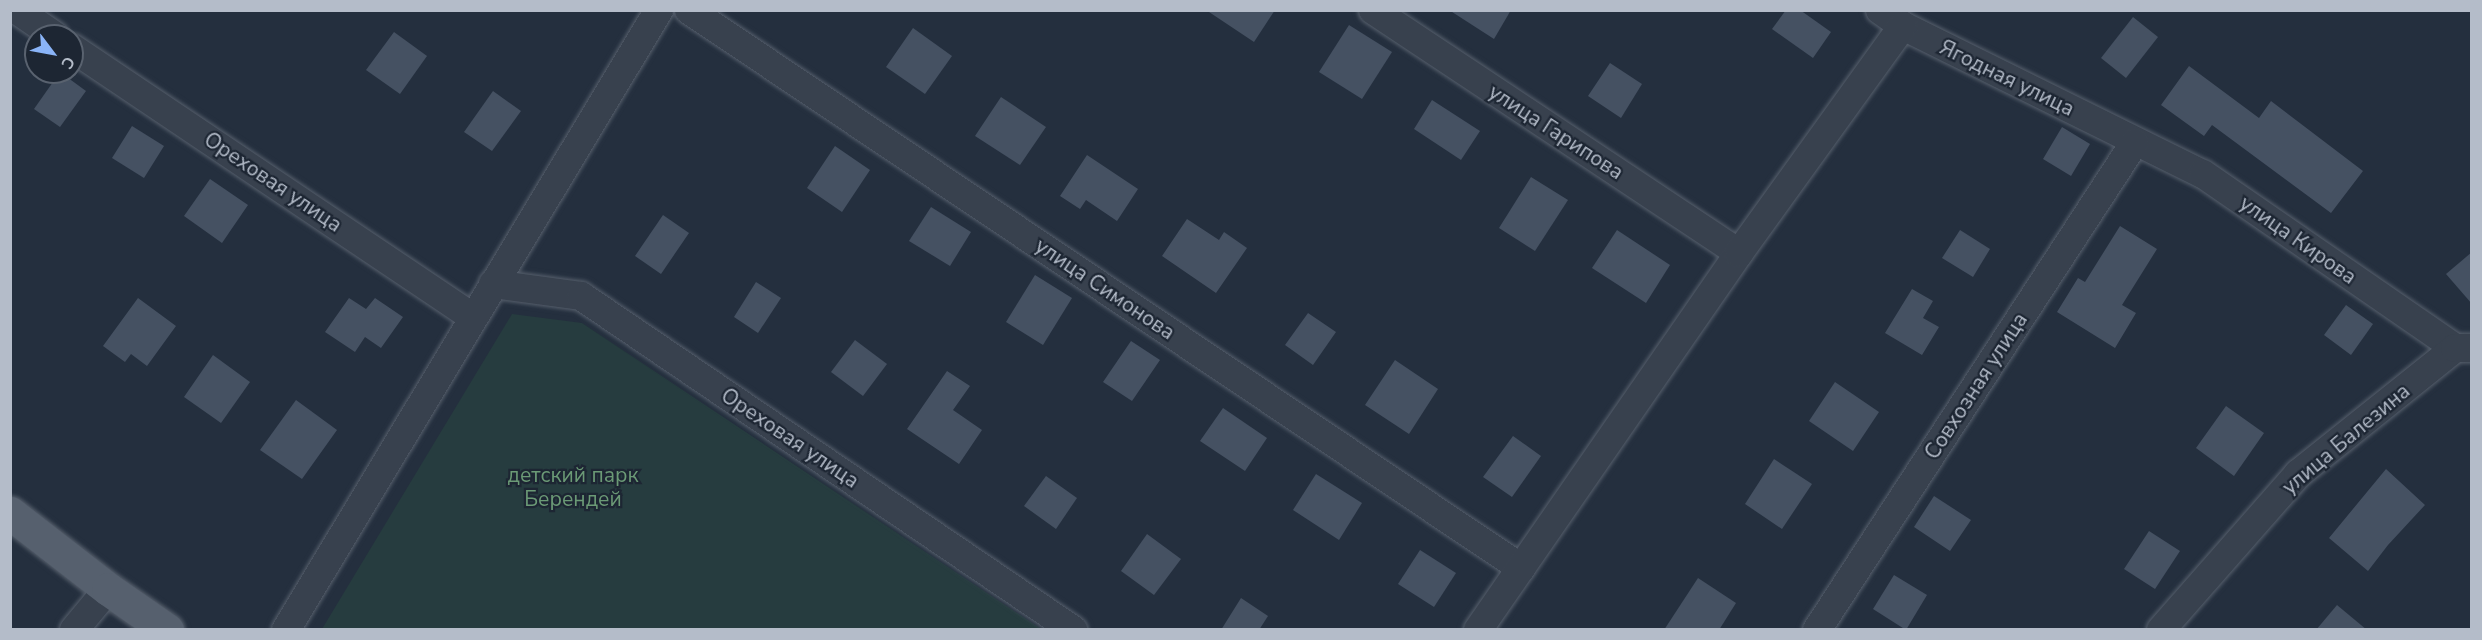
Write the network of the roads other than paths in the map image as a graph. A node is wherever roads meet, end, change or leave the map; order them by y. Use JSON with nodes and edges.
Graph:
{"nodes":[{"id":1,"x":17,"y":10,"type":"edge"},
{"id":2,"x":659,"y":10,"type":"edge"},
{"id":3,"x":689,"y":10,"type":"edge"},
{"id":4,"x":1373,"y":10,"type":"edge"},
{"id":5,"x":1891,"y":18,"type":"edge"},
{"id":6,"x":37,"y":24,"type":"edge"},
{"id":7,"x":84,"y":56,"type":"edge"},
{"id":8,"x":2135,"y":142,"type":"junction"},
{"id":9,"x":1739,"y":253,"type":"junction"},
{"id":10,"x":493,"y":284,"type":"junction"},
{"id":11,"x":473,"y":317,"type":"junction"},
{"id":12,"x":2463,"y":348,"type":"edge"},
{"id":13,"x":10,"y":513,"type":"edge"},
{"id":14,"x":1521,"y":568,"type":"junction"},
{"id":15,"x":108,"y":589,"type":"junction"},
{"id":16,"x":74,"y":630,"type":"edge"},
{"id":17,"x":167,"y":630,"type":"edge"},
{"id":18,"x":286,"y":630,"type":"edge"},
{"id":19,"x":1072,"y":630,"type":"edge"},
{"id":20,"x":1478,"y":630,"type":"edge"},
{"id":21,"x":1817,"y":630,"type":"edge"},
{"id":22,"x":2161,"y":630,"type":"edge"}],
"edges":[{"from":1,"to":6,"type":"street"},
{"from":2,"to":10,"type":"street"},
{"from":3,"to":14,"type":"street","name":"улица Симонова"},
{"from":4,"to":9,"type":"street","name":"улица Гарипова"},
{"from":5,"to":8,"type":"street","name":"Ягодная улица"},
{"from":5,"to":9,"type":"street"},
{"from":7,"to":11,"type":"street","name":"Ореховая улица"},
{"from":8,"to":12,"type":"street","name":"улица Кирова"},
{"from":8,"to":21,"type":"street","name":"Совхозная улица"},
{"from":9,"to":14,"type":"street"},
{"from":10,"to":11,"type":"street"},
{"from":10,"to":19,"type":"street","name":"Ореховая улица"},
{"from":11,"to":18,"type":"street"},
{"from":12,"to":22,"type":"street","name":"улица Балезина"},
{"from":13,"to":15,"type":"main road"},
{"from":14,"to":20,"type":"street"},
{"from":15,"to":16,"type":"street"},
{"from":15,"to":17,"type":"main road"}]}
